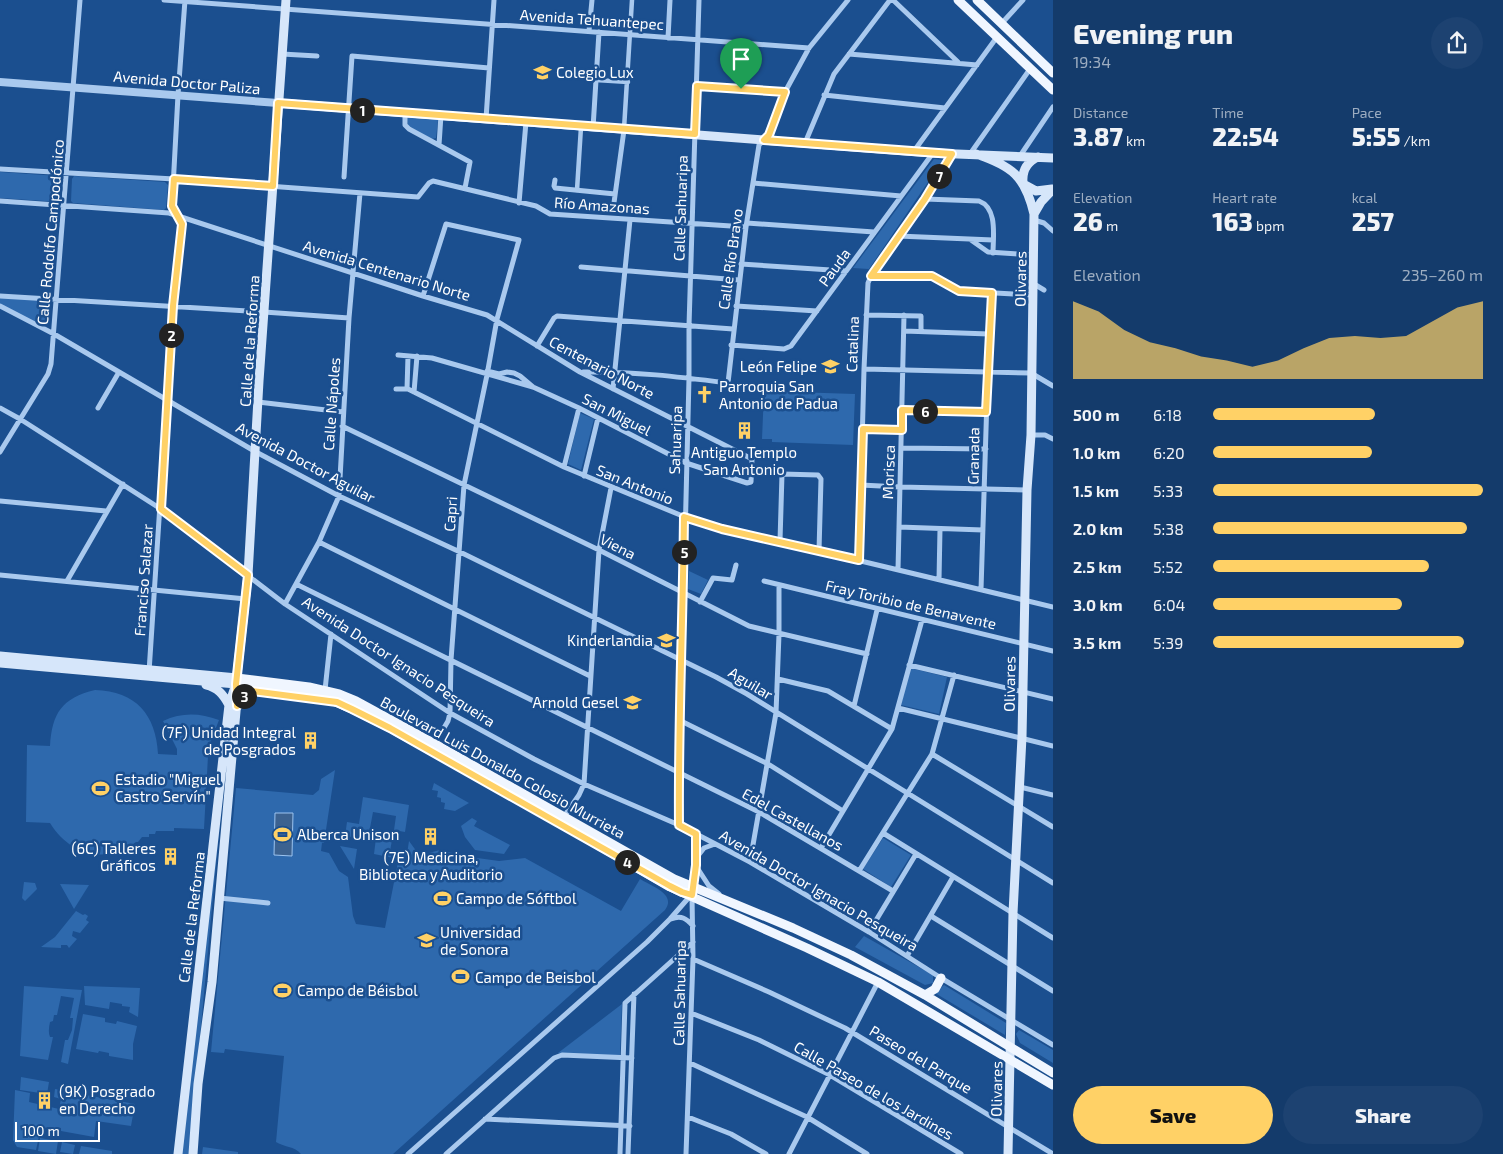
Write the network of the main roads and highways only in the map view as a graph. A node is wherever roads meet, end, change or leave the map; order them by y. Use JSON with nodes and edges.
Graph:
{"nodes":[{"id":1,"x":286,"y":0,"type":"edge"},
{"id":2,"x":958,"y":0,"type":"edge"},
{"id":3,"x":976,"y":0,"type":"edge"},
{"id":4,"x":1053,"y":73,"type":"edge"},
{"id":5,"x":1053,"y":90,"type":"edge"},
{"id":6,"x":278,"y":103,"type":"junction"},
{"id":7,"x":973,"y":154,"type":"junction"},
{"id":8,"x":1045,"y":158,"type":"edge"},
{"id":9,"x":1053,"y":166,"type":"edge"},
{"id":10,"x":1024,"y":184,"type":"junction"},
{"id":11,"x":1053,"y":189,"type":"edge"},
{"id":12,"x":1034,"y":217,"type":"junction"},
{"id":13,"x":0,"y":656,"type":"edge"},
{"id":14,"x":0,"y":663,"type":"edge"},
{"id":15,"x":149,"y":673,"type":"junction"},
{"id":16,"x":170,"y":679,"type":"junction"},
{"id":17,"x":236,"y":681,"type":"junction"},
{"id":18,"x":337,"y":702,"type":"junction"},
{"id":19,"x":233,"y":705,"type":"junction"},
{"id":20,"x":390,"y":719,"type":"junction"},
{"id":21,"x":433,"y":747,"type":"junction"},
{"id":22,"x":562,"y":820,"type":"junction"},
{"id":23,"x":692,"y":891,"type":"junction"},
{"id":24,"x":942,"y":978,"type":"road end"},
{"id":25,"x":925,"y":996,"type":"junction"},
{"id":26,"x":1011,"y":1047,"type":"junction"},
{"id":27,"x":1010,"y":1060,"type":"junction"},
{"id":28,"x":1035,"y":1062,"type":"junction"},
{"id":29,"x":1026,"y":1069,"type":"junction"},
{"id":30,"x":1053,"y":1073,"type":"edge"},
{"id":31,"x":1053,"y":1085,"type":"edge"},
{"id":32,"x":178,"y":1154,"type":"edge"},
{"id":33,"x":193,"y":1154,"type":"edge"},
{"id":34,"x":1008,"y":1154,"type":"edge"}],
"edges":[{"from":1,"to":6,"type":"main road","name":"Calle de la Reforma"},
{"from":2,"to":5,"type":"main road"},
{"from":3,"to":4,"type":"main road"},
{"from":6,"to":7,"type":"main road","name":"Avenida Doctor Paliza"},
{"from":6,"to":17,"type":"main road","name":"Calle de la Reforma"},
{"from":7,"to":8,"type":"main road","name":"Avenida Doctor Paliza"},
{"from":7,"to":10,"type":"main road","name":"Olivares"},
{"from":8,"to":9,"type":"main road"},
{"from":8,"to":10,"type":"main road"},
{"from":10,"to":11,"type":"main road"},
{"from":10,"to":12,"type":"main road","name":"Olivares"},
{"from":11,"to":12,"type":"main road"},
{"from":12,"to":26,"type":"main road","name":"Olivares"},
{"from":13,"to":15,"type":"main road","name":"Boulevard Luis Donaldo Colosio Murrieta"},
{"from":14,"to":15,"type":"main road","name":"Boulevard Luis Donaldo Colosio Murrieta"},
{"from":15,"to":16,"type":"main road","name":"Boulevard Luis Donaldo Colosio Murrieta"},
{"from":15,"to":17,"type":"main road","name":"Boulevard Luis Donaldo Colosio Murrieta"},
{"from":16,"to":17,"type":"main road","name":"Boulevard Luis Donaldo Colosio Murrieta"},
{"from":16,"to":19,"type":"main road"},
{"from":17,"to":18,"type":"main road","name":"Boulevard Luis Donaldo Colosio Murrieta"},
{"from":17,"to":19,"type":"main road","name":"Calle de la Reforma"},
{"from":17,"to":20,"type":"main road","name":"Boulevard Luis Donaldo Colosio Murrieta"},
{"from":18,"to":19,"type":"main road"},
{"from":18,"to":20,"type":"main road"},
{"from":18,"to":21,"type":"main road","name":"Boulevard Luis Donaldo Colosio Murrieta"},
{"from":19,"to":32,"type":"main road","name":"Calle de la Reforma"},
{"from":19,"to":33,"type":"main road","name":"Calle de la Reforma"},
{"from":20,"to":21,"type":"main road","name":"Boulevard Luis Donaldo Colosio Murrieta"},
{"from":21,"to":22,"type":"main road","name":"Boulevard Luis Donaldo Colosio Murrieta"},
{"from":22,"to":23,"type":"main road","name":"Boulevard Luis Donaldo Colosio Murrieta"},
{"from":22,"to":23,"type":"main road","name":"Boulevard Luis Donaldo Colosio Murrieta"},
{"from":23,"to":25,"type":"main road","name":"Boulevard Luis Donaldo Colosio Murrieta"},
{"from":23,"to":27,"type":"main road","name":"Boulevard Luis Donaldo Colosio Murrieta"},
{"from":24,"to":25,"type":"main road"},
{"from":25,"to":26,"type":"main road","name":"Boulevard Luis Donaldo Colosio Murrieta"},
{"from":26,"to":27,"type":"main road","name":"Olivares"},
{"from":26,"to":28,"type":"main road","name":"Boulevard Luis Donaldo Colosio Murrieta"},
{"from":27,"to":29,"type":"main road","name":"Boulevard Luis Donaldo Colosio Murrieta"},
{"from":27,"to":34,"type":"main road","name":"Olivares"},
{"from":28,"to":29,"type":"main road"},
{"from":28,"to":30,"type":"main road","name":"Boulevard Luis Donaldo Colosio Murrieta"},
{"from":29,"to":31,"type":"main road","name":"Boulevard Luis Donaldo Colosio Murrieta"}]}
